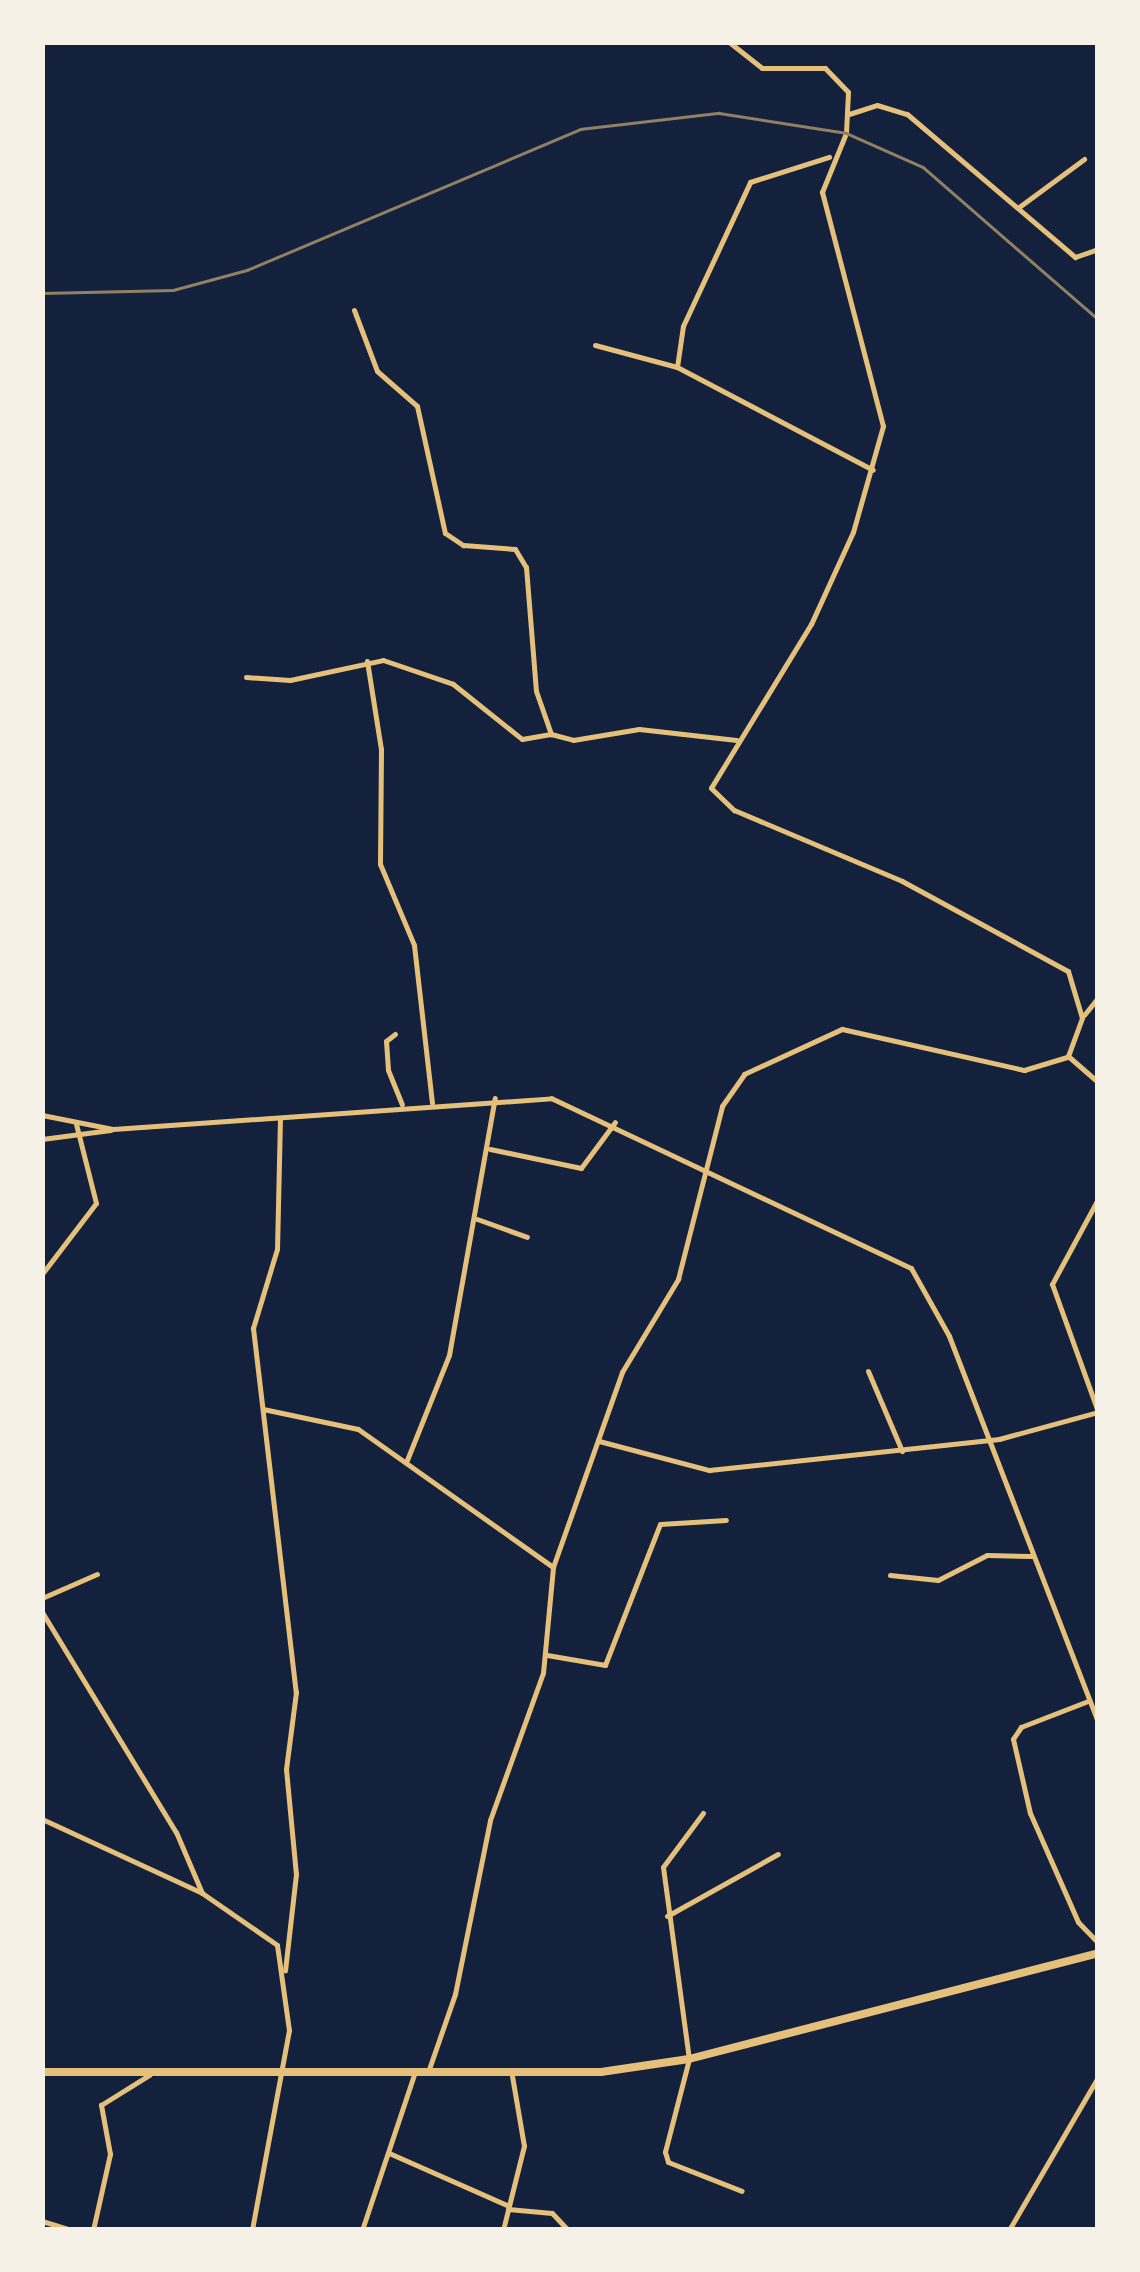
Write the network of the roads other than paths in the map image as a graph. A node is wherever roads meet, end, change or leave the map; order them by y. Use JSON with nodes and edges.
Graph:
{"nodes":[{"id":1,"x":729,"y":42,"type":"edge"},
{"id":2,"x":849,"y":114,"type":"junction"},
{"id":3,"x":829,"y":157,"type":"junction"},
{"id":4,"x":1084,"y":159,"type":"dead end"},
{"id":5,"x":1018,"y":207,"type":"junction"},
{"id":6,"x":1098,"y":249,"type":"edge"},
{"id":7,"x":354,"y":310,"type":"dead end"},
{"id":8,"x":595,"y":345,"type":"dead end"},
{"id":9,"x":677,"y":367,"type":"junction"},
{"id":10,"x":874,"y":470,"type":"junction"},
{"id":11,"x":367,"y":661,"type":"junction"},
{"id":12,"x":246,"y":677,"type":"dead end"},
{"id":13,"x":552,"y":734,"type":"junction"},
{"id":14,"x":736,"y":740,"type":"junction"},
{"id":15,"x":1098,"y":998,"type":"edge"},
{"id":16,"x":1082,"y":1018,"type":"junction"},
{"id":17,"x":395,"y":1034,"type":"dead end"},
{"id":18,"x":1068,"y":1056,"type":"junction"},
{"id":19,"x":1098,"y":1082,"type":"edge"},
{"id":20,"x":495,"y":1098,"type":"junction"},
{"id":21,"x":432,"y":1103,"type":"junction"},
{"id":22,"x":402,"y":1104,"type":"junction"},
{"id":23,"x":42,"y":1114,"type":"edge"},
{"id":24,"x":280,"y":1118,"type":"junction"},
{"id":25,"x":615,"y":1122,"type":"junction"},
{"id":26,"x":76,"y":1124,"type":"junction"},
{"id":27,"x":112,"y":1129,"type":"junction"},
{"id":28,"x":76,"y":1136,"type":"junction"},
{"id":29,"x":42,"y":1139,"type":"edge"},
{"id":30,"x":490,"y":1149,"type":"junction"},
{"id":31,"x":705,"y":1168,"type":"junction"},
{"id":32,"x":1098,"y":1199,"type":"edge"},
{"id":33,"x":477,"y":1219,"type":"junction"},
{"id":34,"x":528,"y":1238,"type":"dead end"},
{"id":35,"x":42,"y":1274,"type":"edge"},
{"id":36,"x":868,"y":1371,"type":"dead end"},
{"id":37,"x":263,"y":1409,"type":"junction"},
{"id":38,"x":1098,"y":1412,"type":"edge"},
{"id":39,"x":987,"y":1440,"type":"junction"},
{"id":40,"x":599,"y":1441,"type":"junction"},
{"id":41,"x":902,"y":1451,"type":"junction"},
{"id":42,"x":407,"y":1460,"type":"junction"},
{"id":43,"x":726,"y":1520,"type":"dead end"},
{"id":44,"x":1032,"y":1556,"type":"junction"},
{"id":45,"x":553,"y":1566,"type":"junction"},
{"id":46,"x":97,"y":1574,"type":"dead end"},
{"id":47,"x":890,"y":1575,"type":"dead end"},
{"id":48,"x":42,"y":1598,"type":"edge"},
{"id":49,"x":42,"y":1612,"type":"edge"},
{"id":50,"x":547,"y":1655,"type":"junction"},
{"id":51,"x":1088,"y":1700,"type":"junction"},
{"id":52,"x":1097,"y":1719,"type":"edge"},
{"id":53,"x":703,"y":1813,"type":"dead end"},
{"id":54,"x":42,"y":1819,"type":"edge"},
{"id":55,"x":778,"y":1854,"type":"dead end"},
{"id":56,"x":202,"y":1893,"type":"junction"},
{"id":57,"x":667,"y":1916,"type":"junction"},
{"id":58,"x":1098,"y":1943,"type":"edge"},
{"id":59,"x":1098,"y":1953,"type":"edge"},
{"id":60,"x":286,"y":1970,"type":"junction"},
{"id":61,"x":688,"y":2059,"type":"junction"},
{"id":62,"x":42,"y":2072,"type":"edge"},
{"id":63,"x":284,"y":2073,"type":"junction"},
{"id":64,"x":426,"y":2074,"type":"junction"},
{"id":65,"x":414,"y":2075,"type":"junction"},
{"id":66,"x":149,"y":2076,"type":"junction"},
{"id":67,"x":512,"y":2076,"type":"junction"},
{"id":68,"x":1098,"y":2078,"type":"edge"},
{"id":69,"x":389,"y":2154,"type":"junction"},
{"id":70,"x":742,"y":2190,"type":"dead end"},
{"id":71,"x":508,"y":2207,"type":"junction"},
{"id":72,"x":42,"y":2221,"type":"edge"},
{"id":73,"x":72,"y":2230,"type":"edge"},
{"id":74,"x":92,"y":2230,"type":"edge"},
{"id":75,"x":252,"y":2230,"type":"edge"},
{"id":76,"x":362,"y":2230,"type":"edge"},
{"id":77,"x":503,"y":2230,"type":"edge"},
{"id":78,"x":568,"y":2230,"type":"edge"},
{"id":79,"x":1009,"y":2230,"type":"edge"}],
"edges":[{"from":1,"to":2,"type":"street"},
{"from":2,"to":3,"type":"street"},
{"from":2,"to":5,"type":"street"},
{"from":3,"to":9,"type":"street"},
{"from":3,"to":10,"type":"street"},
{"from":4,"to":5,"type":"street"},
{"from":5,"to":6,"type":"street"},
{"from":7,"to":13,"type":"street"},
{"from":8,"to":9,"type":"street"},
{"from":9,"to":10,"type":"street"},
{"from":10,"to":14,"type":"street"},
{"from":11,"to":12,"type":"street"},
{"from":11,"to":13,"type":"street"},
{"from":11,"to":21,"type":"street"},
{"from":13,"to":14,"type":"street"},
{"from":14,"to":16,"type":"street"},
{"from":15,"to":16,"type":"street"},
{"from":16,"to":18,"type":"street"},
{"from":17,"to":22,"type":"street"},
{"from":18,"to":19,"type":"street"},
{"from":18,"to":31,"type":"street"},
{"from":20,"to":21,"type":"street"},
{"from":20,"to":25,"type":"street"},
{"from":20,"to":30,"type":"street"},
{"from":21,"to":22,"type":"street"},
{"from":22,"to":24,"type":"street"},
{"from":23,"to":26,"type":"street"},
{"from":24,"to":27,"type":"street"},
{"from":24,"to":37,"type":"street"},
{"from":25,"to":30,"type":"street"},
{"from":25,"to":31,"type":"street"},
{"from":26,"to":27,"type":"street"},
{"from":26,"to":28,"type":"street"},
{"from":27,"to":28,"type":"street"},
{"from":28,"to":29,"type":"street"},
{"from":28,"to":35,"type":"street"},
{"from":30,"to":33,"type":"street"},
{"from":31,"to":39,"type":"street"},
{"from":31,"to":40,"type":"street"},
{"from":32,"to":38,"type":"street"},
{"from":33,"to":34,"type":"street"},
{"from":33,"to":42,"type":"street"},
{"from":36,"to":41,"type":"street"},
{"from":37,"to":42,"type":"street"},
{"from":37,"to":60,"type":"street"},
{"from":38,"to":39,"type":"street"},
{"from":39,"to":41,"type":"street"},
{"from":39,"to":44,"type":"street"},
{"from":40,"to":41,"type":"street"},
{"from":40,"to":45,"type":"street"},
{"from":42,"to":45,"type":"street"},
{"from":43,"to":50,"type":"street"},
{"from":44,"to":47,"type":"street"},
{"from":44,"to":51,"type":"street"},
{"from":45,"to":50,"type":"street"},
{"from":46,"to":48,"type":"street"},
{"from":49,"to":56,"type":"street"},
{"from":50,"to":64,"type":"street"},
{"from":51,"to":52,"type":"street"},
{"from":51,"to":58,"type":"street"},
{"from":53,"to":57,"type":"street"},
{"from":54,"to":56,"type":"street"},
{"from":55,"to":57,"type":"street"},
{"from":56,"to":60,"type":"street"},
{"from":57,"to":61,"type":"street"},
{"from":59,"to":61,"type":"street"},
{"from":60,"to":63,"type":"street"},
{"from":61,"to":67,"type":"street"},
{"from":61,"to":70,"type":"street"},
{"from":62,"to":66,"type":"street"},
{"from":63,"to":65,"type":"street"},
{"from":63,"to":66,"type":"street"},
{"from":63,"to":75,"type":"street"},
{"from":64,"to":65,"type":"street"},
{"from":64,"to":67,"type":"street"},
{"from":65,"to":69,"type":"street"},
{"from":66,"to":74,"type":"street"},
{"from":67,"to":71,"type":"street"},
{"from":68,"to":79,"type":"street"},
{"from":69,"to":71,"type":"street"},
{"from":69,"to":76,"type":"street"},
{"from":71,"to":77,"type":"street"},
{"from":71,"to":78,"type":"street"},
{"from":72,"to":73,"type":"street"}]}
